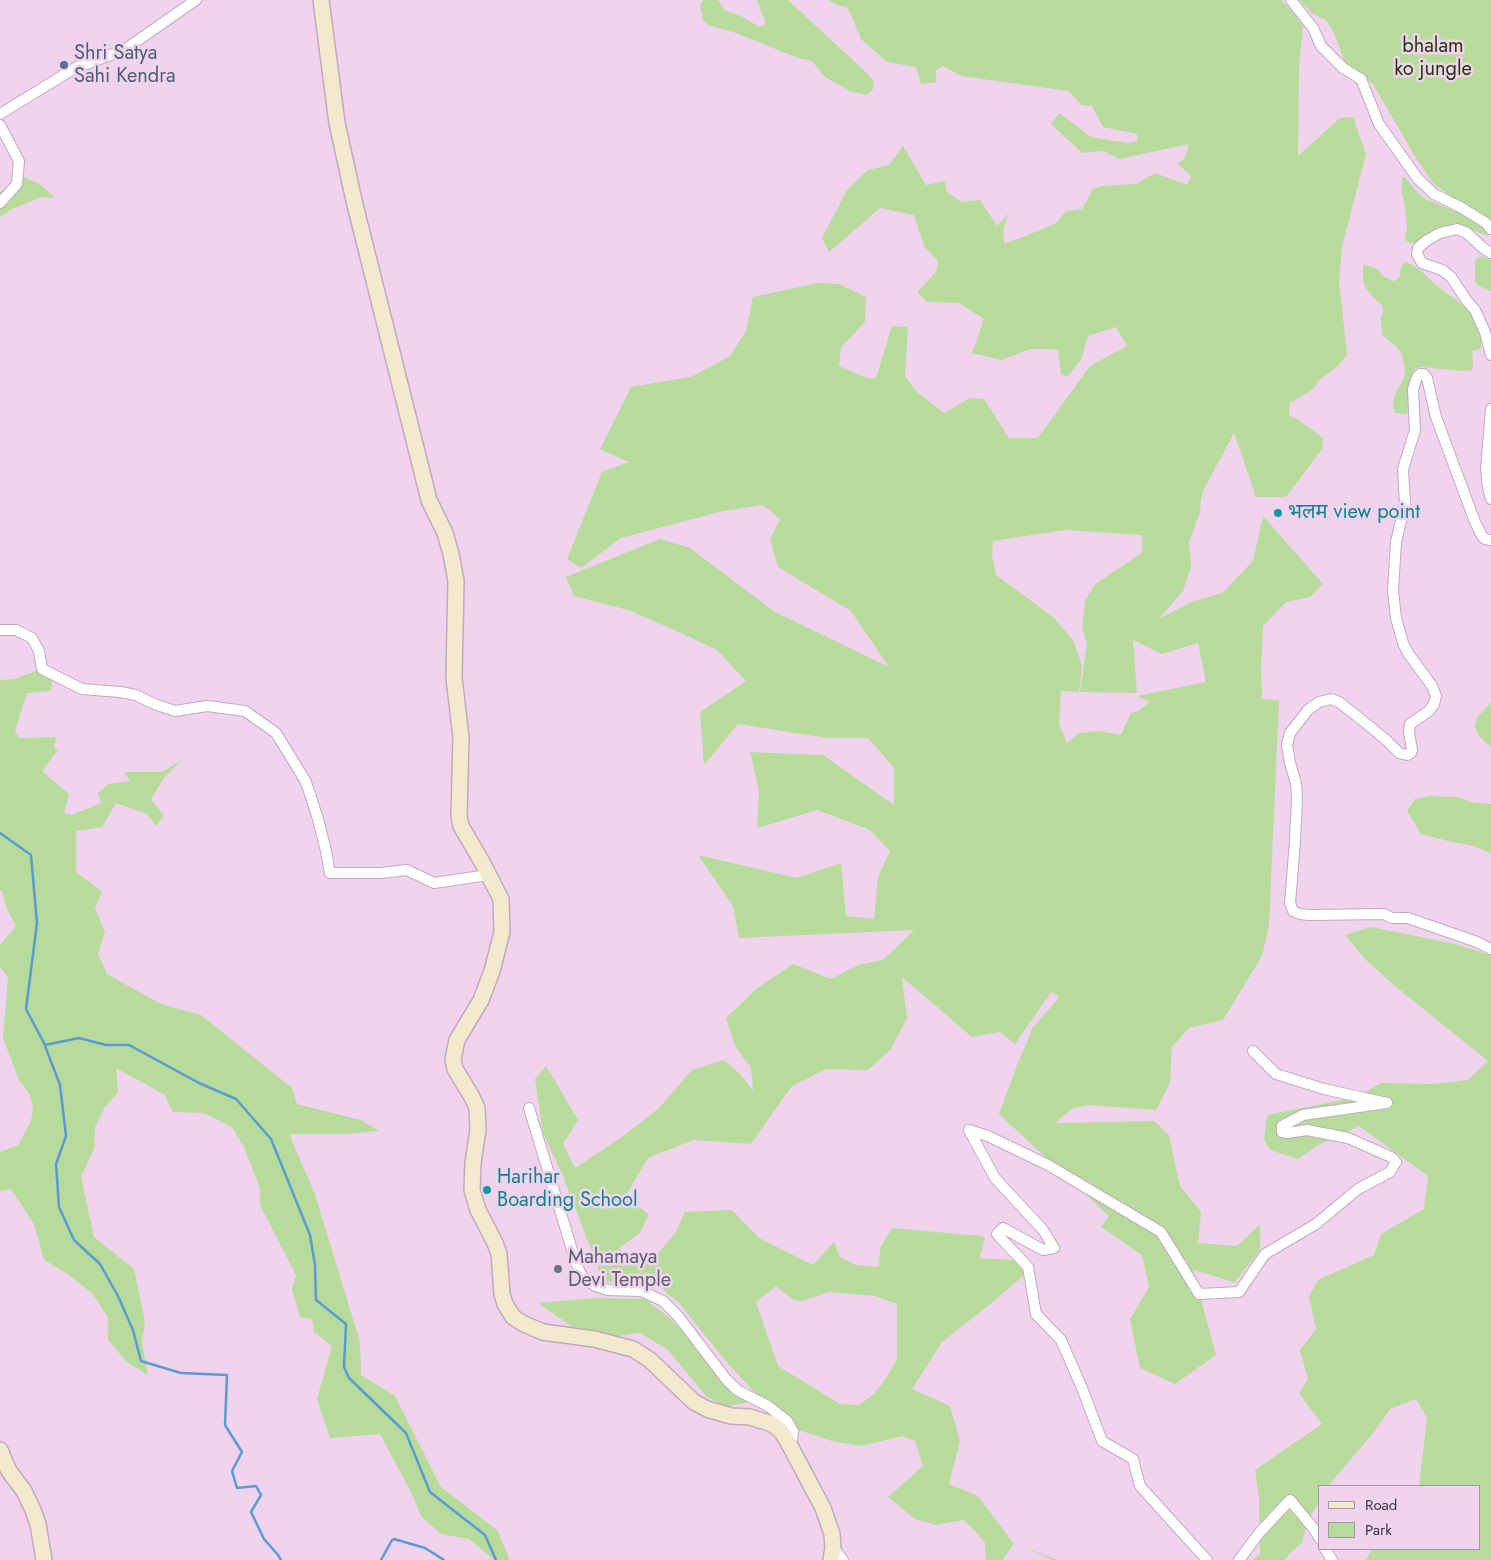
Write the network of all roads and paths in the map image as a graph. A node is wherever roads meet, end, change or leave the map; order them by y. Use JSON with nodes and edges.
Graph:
{"nodes":[{"id":1,"x":196,"y":0,"type":"edge"},
{"id":2,"x":321,"y":0,"type":"edge"},
{"id":3,"x":1291,"y":0,"type":"edge"},
{"id":4,"x":0,"y":114,"type":"edge"},
{"id":5,"x":0,"y":124,"type":"edge"},
{"id":6,"x":0,"y":203,"type":"edge"},
{"id":7,"x":1491,"y":229,"type":"edge"},
{"id":8,"x":1491,"y":253,"type":"edge"},
{"id":9,"x":1491,"y":355,"type":"edge"},
{"id":10,"x":1491,"y":409,"type":"edge"},
{"id":11,"x":1491,"y":499,"type":"edge"},
{"id":12,"x":1491,"y":540,"type":"edge"},
{"id":13,"x":0,"y":630,"type":"edge"},
{"id":14,"x":488,"y":875,"type":"junction"},
{"id":15,"x":1491,"y":949,"type":"edge"},
{"id":16,"x":1253,"y":1051,"type":"dead end"},
{"id":17,"x":529,"y":1108,"type":"dead end"},
{"id":18,"x":788,"y":1442,"type":"junction"},
{"id":19,"x":0,"y":1450,"type":"edge"},
{"id":20,"x":1318,"y":1536,"type":"edge"},
{"id":21,"x":836,"y":1556,"type":"edge"},
{"id":22,"x":44,"y":1560,"type":"edge"},
{"id":23,"x":1207,"y":1560,"type":"edge"},
{"id":24,"x":1239,"y":1560,"type":"edge"}],
"edges":[{"from":1,"to":4,"type":"street"},
{"from":2,"to":14,"type":"main road"},
{"from":3,"to":7,"type":"street"},
{"from":5,"to":6,"type":"street"},
{"from":8,"to":9,"type":"street"},
{"from":10,"to":11,"type":"street"},
{"from":12,"to":15,"type":"street"},
{"from":13,"to":14,"type":"street"},
{"from":14,"to":18,"type":"main road"},
{"from":16,"to":23,"type":"street"},
{"from":17,"to":18,"type":"street"},
{"from":18,"to":21,"type":"main road"},
{"from":19,"to":22,"type":"main road"},
{"from":20,"to":24,"type":"street"}]}
